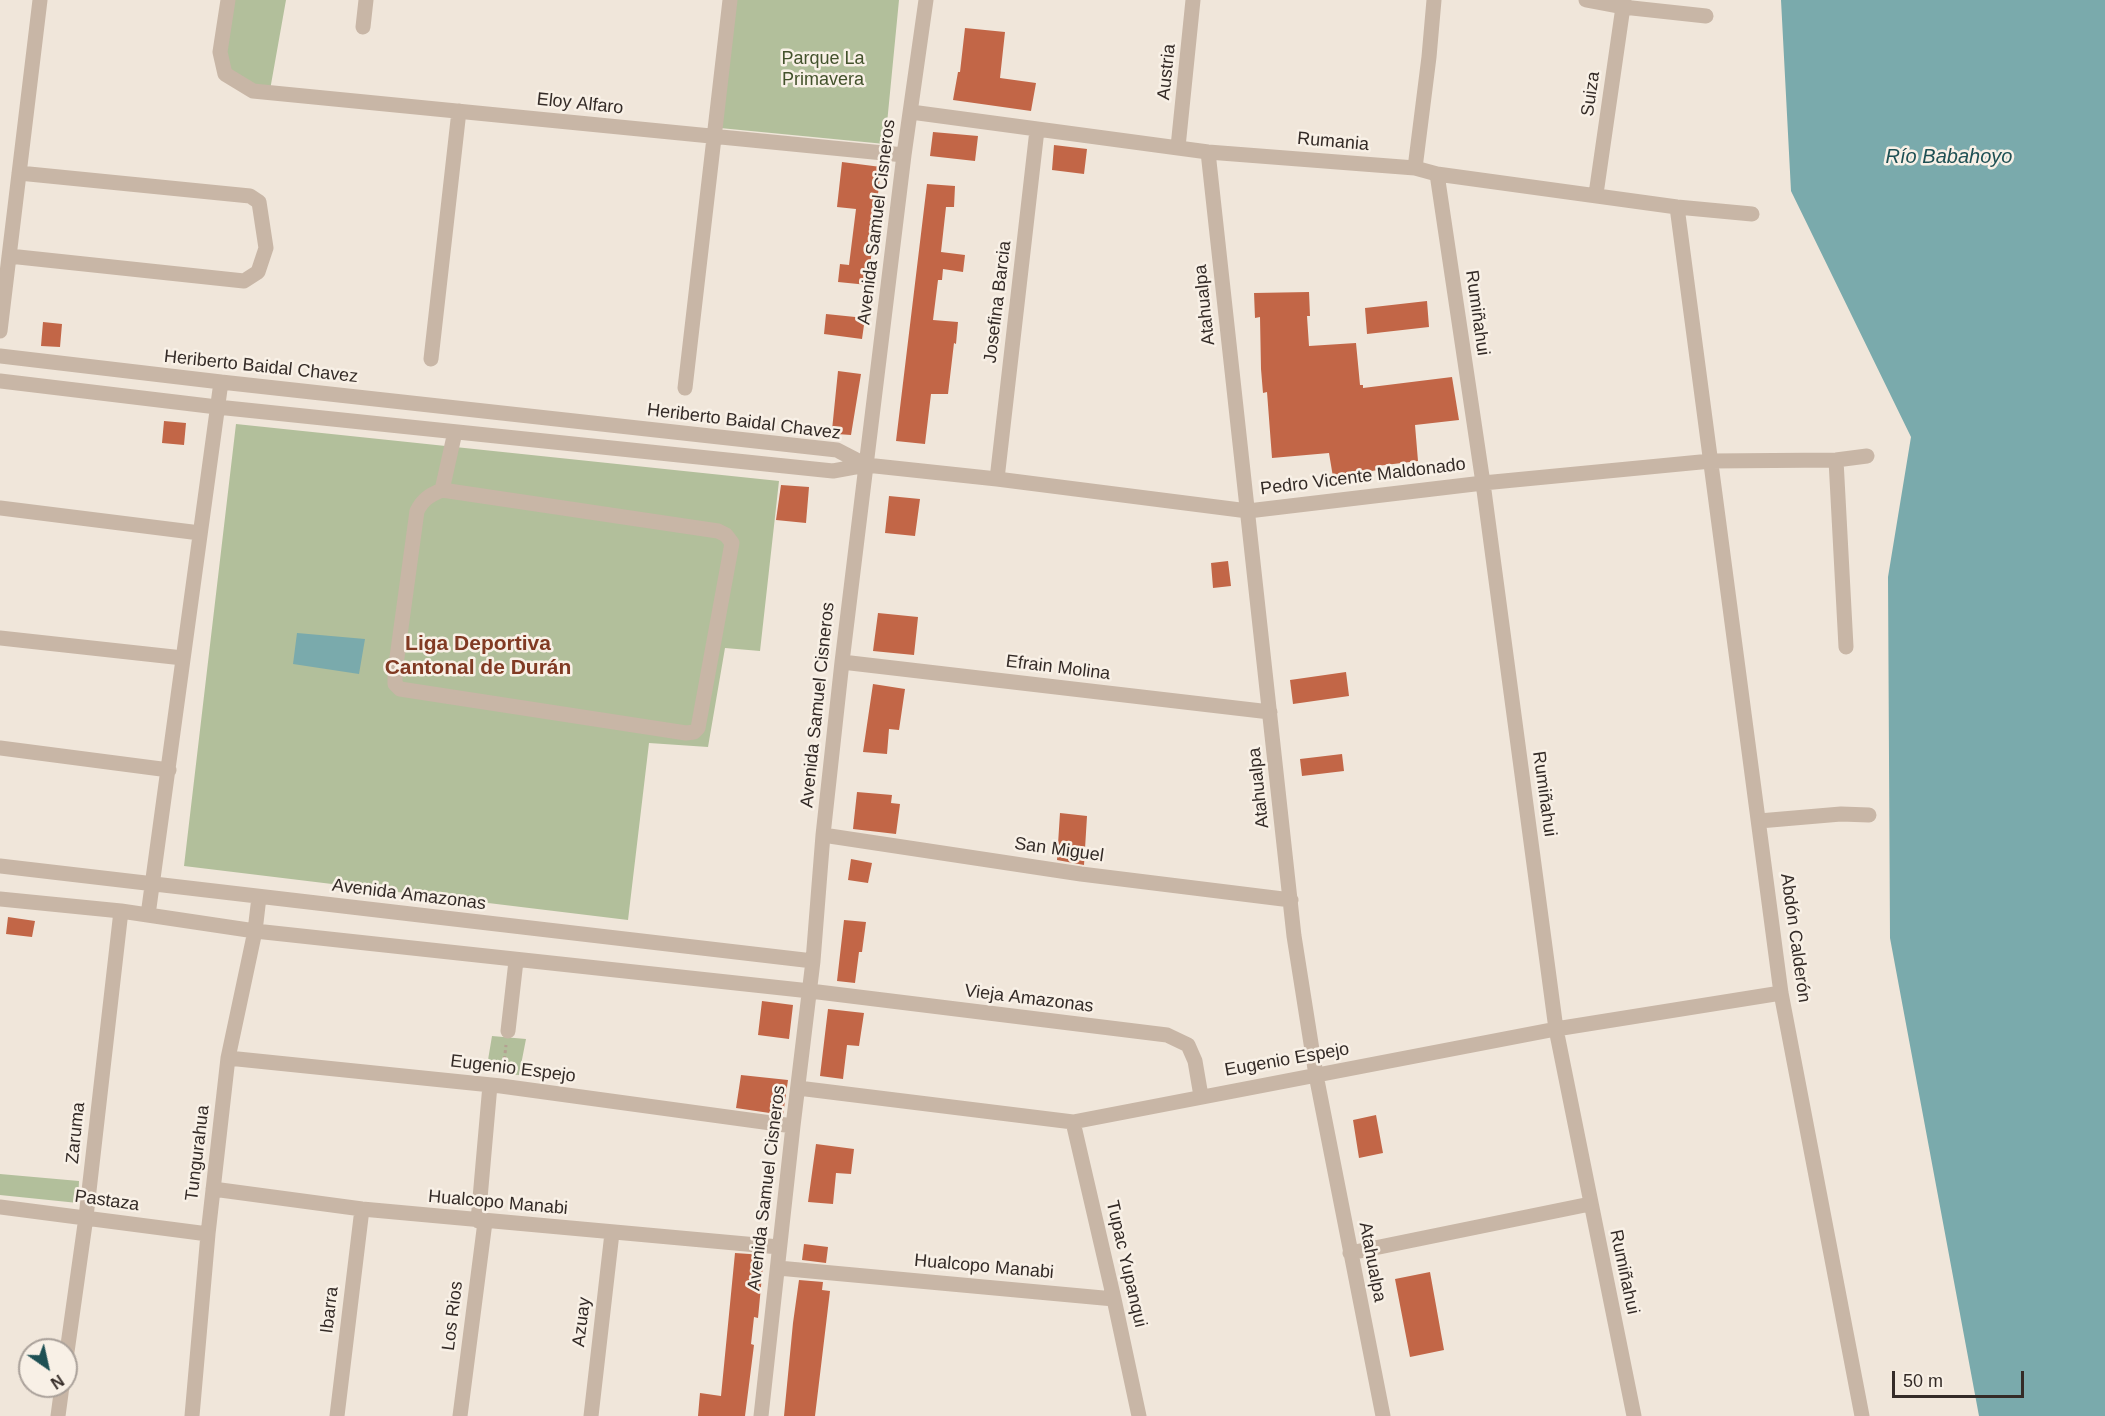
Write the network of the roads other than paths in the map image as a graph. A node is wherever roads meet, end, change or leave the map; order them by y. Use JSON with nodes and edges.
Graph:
{"nodes":[{"id":1,"x":40,"y":0,"type":"edge"},
{"id":2,"x":228,"y":0,"type":"edge"},
{"id":3,"x":366,"y":0,"type":"edge"},
{"id":4,"x":730,"y":0,"type":"edge"},
{"id":5,"x":926,"y":0,"type":"edge"},
{"id":6,"x":1193,"y":0,"type":"edge"},
{"id":7,"x":1434,"y":0,"type":"edge"},
{"id":8,"x":1586,"y":0,"type":"edge"},
{"id":9,"x":1623,"y":3,"type":"edge"},
{"id":10,"x":1706,"y":16,"type":"dead end"},
{"id":11,"x":363,"y":27,"type":"dead end"},
{"id":12,"x":459,"y":111,"type":"junction"},
{"id":13,"x":911,"y":112,"type":"junction"},
{"id":14,"x":1037,"y":130,"type":"junction"},
{"id":15,"x":713,"y":136,"type":"junction"},
{"id":16,"x":1178,"y":147,"type":"junction"},
{"id":17,"x":1208,"y":152,"type":"junction"},
{"id":18,"x":904,"y":155,"type":"junction"},
{"id":19,"x":1415,"y":168,"type":"junction"},
{"id":20,"x":19,"y":173,"type":"junction"},
{"id":21,"x":1437,"y":174,"type":"junction"},
{"id":22,"x":1596,"y":194,"type":"junction"},
{"id":23,"x":8,"y":204,"type":"edge"},
{"id":24,"x":1677,"y":207,"type":"junction"},
{"id":25,"x":1752,"y":214,"type":"dead end"},
{"id":26,"x":9,"y":256,"type":"junction"},
{"id":27,"x":0,"y":331,"type":"edge"},
{"id":28,"x":0,"y":356,"type":"edge"},
{"id":29,"x":431,"y":359,"type":"dead end"},
{"id":30,"x":0,"y":381,"type":"edge"},
{"id":31,"x":220,"y":382,"type":"junction"},
{"id":32,"x":685,"y":388,"type":"dead end"},
{"id":33,"x":217,"y":407,"type":"junction"},
{"id":34,"x":454,"y":432,"type":"junction"},
{"id":35,"x":1867,"y":456,"type":"dead end"},
{"id":36,"x":1836,"y":460,"type":"junction"},
{"id":37,"x":1711,"y":461,"type":"junction"},
{"id":38,"x":866,"y":465,"type":"junction"},
{"id":39,"x":997,"y":479,"type":"junction"},
{"id":40,"x":1482,"y":483,"type":"junction"},
{"id":41,"x":442,"y":490,"type":"junction"},
{"id":42,"x":0,"y":508,"type":"edge"},
{"id":43,"x":1248,"y":511,"type":"junction"},
{"id":44,"x":200,"y":533,"type":"junction"},
{"id":45,"x":0,"y":638,"type":"edge"},
{"id":46,"x":1846,"y":647,"type":"dead end"},
{"id":47,"x":183,"y":658,"type":"junction"},
{"id":48,"x":842,"y":662,"type":"junction"},
{"id":49,"x":1270,"y":712,"type":"junction"},
{"id":50,"x":0,"y":748,"type":"edge"},
{"id":51,"x":169,"y":770,"type":"junction"},
{"id":52,"x":1869,"y":815,"type":"dead end"},
{"id":53,"x":1759,"y":821,"type":"junction"},
{"id":54,"x":823,"y":835,"type":"junction"},
{"id":55,"x":0,"y":866,"type":"edge"},
{"id":56,"x":153,"y":884,"type":"junction"},
{"id":57,"x":259,"y":897,"type":"junction"},
{"id":58,"x":0,"y":899,"type":"edge"},
{"id":59,"x":1291,"y":900,"type":"junction"},
{"id":60,"x":121,"y":911,"type":"junction"},
{"id":61,"x":148,"y":915,"type":"junction"},
{"id":62,"x":255,"y":931,"type":"junction"},
{"id":63,"x":516,"y":961,"type":"junction"},
{"id":64,"x":813,"y":961,"type":"junction"},
{"id":65,"x":810,"y":992,"type":"junction"},
{"id":66,"x":1781,"y":993,"type":"junction"},
{"id":67,"x":1556,"y":1029,"type":"junction"},
{"id":68,"x":508,"y":1031,"type":"road end"},
{"id":69,"x":228,"y":1058,"type":"junction"},
{"id":70,"x":1316,"y":1075,"type":"junction"},
{"id":71,"x":496,"y":1086,"type":"junction"},
{"id":72,"x":798,"y":1088,"type":"junction"},
{"id":73,"x":1202,"y":1096,"type":"junction"},
{"id":74,"x":1073,"y":1122,"type":"junction"},
{"id":75,"x":792,"y":1126,"type":"junction"},
{"id":76,"x":213,"y":1189,"type":"junction"},
{"id":77,"x":1590,"y":1204,"type":"junction"},
{"id":78,"x":0,"y":1207,"type":"edge"},
{"id":79,"x":362,"y":1209,"type":"junction"},
{"id":80,"x":86,"y":1217,"type":"junction"},
{"id":81,"x":481,"y":1222,"type":"junction"},
{"id":82,"x":612,"y":1233,"type":"junction"},
{"id":83,"x":208,"y":1234,"type":"junction"},
{"id":84,"x":780,"y":1247,"type":"junction"},
{"id":85,"x":1350,"y":1252,"type":"junction"},
{"id":86,"x":777,"y":1268,"type":"junction"},
{"id":87,"x":1114,"y":1299,"type":"junction"},
{"id":88,"x":69,"y":1338,"type":"edge"},
{"id":89,"x":60,"y":1398,"type":"edge"},
{"id":90,"x":58,"y":1416,"type":"edge"},
{"id":91,"x":192,"y":1416,"type":"edge"},
{"id":92,"x":337,"y":1416,"type":"edge"},
{"id":93,"x":460,"y":1416,"type":"edge"},
{"id":94,"x":591,"y":1416,"type":"edge"},
{"id":95,"x":761,"y":1416,"type":"edge"},
{"id":96,"x":1139,"y":1416,"type":"edge"},
{"id":97,"x":1383,"y":1416,"type":"edge"},
{"id":98,"x":1634,"y":1416,"type":"edge"},
{"id":99,"x":1862,"y":1416,"type":"edge"}],
"edges":[{"from":1,"to":20,"type":"street"},
{"from":2,"to":12,"type":"street","name":"Eloy Alfaro"},
{"from":3,"to":11,"type":"street"},
{"from":4,"to":15,"type":"street"},
{"from":5,"to":13,"type":"street","name":"Avenida Samuel Cisneros"},
{"from":6,"to":16,"type":"street","name":"Austria"},
{"from":7,"to":19,"type":"street"},
{"from":8,"to":9,"type":"street"},
{"from":9,"to":10,"type":"street"},
{"from":9,"to":22,"type":"street","name":"Suiza"},
{"from":12,"to":15,"type":"street","name":"Eloy Alfaro"},
{"from":12,"to":29,"type":"street"},
{"from":13,"to":14,"type":"street","name":"Rumania"},
{"from":13,"to":18,"type":"street","name":"Avenida Samuel Cisneros"},
{"from":14,"to":16,"type":"street","name":"Rumania"},
{"from":14,"to":39,"type":"street","name":"Josefina Barcia"},
{"from":15,"to":18,"type":"street","name":"Eloy Alfaro"},
{"from":15,"to":32,"type":"street"},
{"from":16,"to":17,"type":"street","name":"Rumania"},
{"from":17,"to":19,"type":"street","name":"Rumania"},
{"from":17,"to":43,"type":"street","name":"Atahualpa"},
{"from":18,"to":38,"type":"street","name":"Avenida Samuel Cisneros"},
{"from":19,"to":21,"type":"street","name":"Rumania"},
{"from":20,"to":23,"type":"street"},
{"from":20,"to":26,"type":"street"},
{"from":21,"to":22,"type":"street","name":"Rumania"},
{"from":21,"to":40,"type":"street","name":"Rumiñahui"},
{"from":22,"to":24,"type":"street","name":"Rumania"},
{"from":23,"to":26,"type":"street"},
{"from":24,"to":25,"type":"street","name":"Rumania"},
{"from":24,"to":37,"type":"street","name":"Abdón Calderón"},
{"from":26,"to":27,"type":"street"},
{"from":28,"to":31,"type":"street","name":"Heriberto Baidal Chavez"},
{"from":30,"to":33,"type":"street","name":"Heriberto Baidal Chavez"},
{"from":31,"to":33,"type":"street"},
{"from":31,"to":38,"type":"street","name":"Heriberto Baidal Chavez"},
{"from":33,"to":34,"type":"street","name":"Heriberto Baidal Chavez"},
{"from":33,"to":44,"type":"street"},
{"from":34,"to":38,"type":"street","name":"Heriberto Baidal Chavez"},
{"from":34,"to":41,"type":"street"},
{"from":35,"to":36,"type":"street","name":"Pedro Vicente Maldonado"},
{"from":36,"to":37,"type":"street","name":"Pedro Vicente Maldonado"},
{"from":36,"to":46,"type":"street"},
{"from":37,"to":40,"type":"street","name":"Pedro Vicente Maldonado"},
{"from":37,"to":53,"type":"street","name":"Abdón Calderón"},
{"from":38,"to":39,"type":"street","name":"Pedro Vicente Maldonado"},
{"from":38,"to":48,"type":"street","name":"Avenida Samuel Cisneros"},
{"from":39,"to":43,"type":"street","name":"Pedro Vicente Maldonado"},
{"from":40,"to":43,"type":"street","name":"Pedro Vicente Maldonado"},
{"from":40,"to":67,"type":"street","name":"Rumiñahui"},
{"from":41,"to":41,"type":"street"},
{"from":42,"to":44,"type":"street"},
{"from":43,"to":49,"type":"street","name":"Atahualpa"},
{"from":44,"to":47,"type":"street"},
{"from":45,"to":47,"type":"street"},
{"from":47,"to":51,"type":"street"},
{"from":48,"to":49,"type":"street","name":"Efrain Molina"},
{"from":48,"to":54,"type":"street","name":"Avenida Samuel Cisneros"},
{"from":49,"to":59,"type":"street","name":"Atahualpa"},
{"from":50,"to":51,"type":"street"},
{"from":51,"to":56,"type":"street"},
{"from":52,"to":53,"type":"street"},
{"from":53,"to":66,"type":"street","name":"Abdón Calderón"},
{"from":54,"to":59,"type":"street","name":"San Miguel"},
{"from":54,"to":64,"type":"street","name":"Avenida Samuel Cisneros"},
{"from":55,"to":56,"type":"street","name":"Avenida Amazonas"},
{"from":56,"to":57,"type":"street","name":"Avenida Amazonas"},
{"from":56,"to":61,"type":"street"},
{"from":57,"to":62,"type":"street","name":"Tungurahua"},
{"from":57,"to":64,"type":"street","name":"Avenida Amazonas"},
{"from":58,"to":60,"type":"street"},
{"from":59,"to":70,"type":"street","name":"Atahualpa"},
{"from":60,"to":61,"type":"street"},
{"from":60,"to":80,"type":"street","name":"Zaruma"},
{"from":61,"to":62,"type":"street"},
{"from":62,"to":63,"type":"street"},
{"from":62,"to":69,"type":"street","name":"Tungurahua"},
{"from":63,"to":65,"type":"street"},
{"from":63,"to":68,"type":"street"},
{"from":64,"to":65,"type":"street","name":"Avenida Samuel Cisneros"},
{"from":65,"to":72,"type":"street","name":"Avenida Samuel Cisneros"},
{"from":65,"to":73,"type":"street","name":"Vieja Amazonas"},
{"from":66,"to":67,"type":"street","name":"Eugenio Espejo"},
{"from":66,"to":99,"type":"street","name":"Abdón Calderón"},
{"from":67,"to":70,"type":"street","name":"Eugenio Espejo"},
{"from":67,"to":77,"type":"street","name":"Rumiñahui"},
{"from":69,"to":71,"type":"street","name":"Eugenio Espejo"},
{"from":69,"to":76,"type":"street","name":"Tungurahua"},
{"from":70,"to":73,"type":"street","name":"Eugenio Espejo"},
{"from":70,"to":85,"type":"street","name":"Atahualpa"},
{"from":71,"to":75,"type":"street","name":"Eugenio Espejo"},
{"from":71,"to":81,"type":"street","name":"Los Rios"},
{"from":72,"to":74,"type":"street","name":"Eugenio Espejo"},
{"from":72,"to":75,"type":"street","name":"Avenida Samuel Cisneros"},
{"from":73,"to":74,"type":"street","name":"Eugenio Espejo"},
{"from":74,"to":87,"type":"street","name":"Tupac Yupanqui"},
{"from":75,"to":84,"type":"street","name":"Avenida Samuel Cisneros"},
{"from":76,"to":79,"type":"street","name":"Hualcopo Manabi"},
{"from":76,"to":83,"type":"street","name":"Tungurahua"},
{"from":77,"to":85,"type":"street"},
{"from":77,"to":98,"type":"street","name":"Rumiñahui"},
{"from":78,"to":80,"type":"street","name":"Pastaza"},
{"from":79,"to":81,"type":"street","name":"Hualcopo Manabi"},
{"from":79,"to":92,"type":"street","name":"Ibarra"},
{"from":80,"to":83,"type":"street","name":"Pastaza"},
{"from":80,"to":88,"type":"street","name":"Zaruma"},
{"from":81,"to":82,"type":"street","name":"Hualcopo Manabi"},
{"from":81,"to":93,"type":"street","name":"Los Rios"},
{"from":82,"to":84,"type":"street","name":"Hualcopo Manabi"},
{"from":82,"to":94,"type":"street","name":"Azuay"},
{"from":83,"to":91,"type":"street","name":"Tungurahua"},
{"from":84,"to":86,"type":"street","name":"Avenida Samuel Cisneros"},
{"from":85,"to":97,"type":"street","name":"Atahualpa"},
{"from":86,"to":87,"type":"street","name":"Hualcopo Manabi"},
{"from":86,"to":95,"type":"street","name":"Avenida Samuel Cisneros"},
{"from":87,"to":96,"type":"street","name":"Tupac Yupanqui"},
{"from":89,"to":90,"type":"street"}]}
